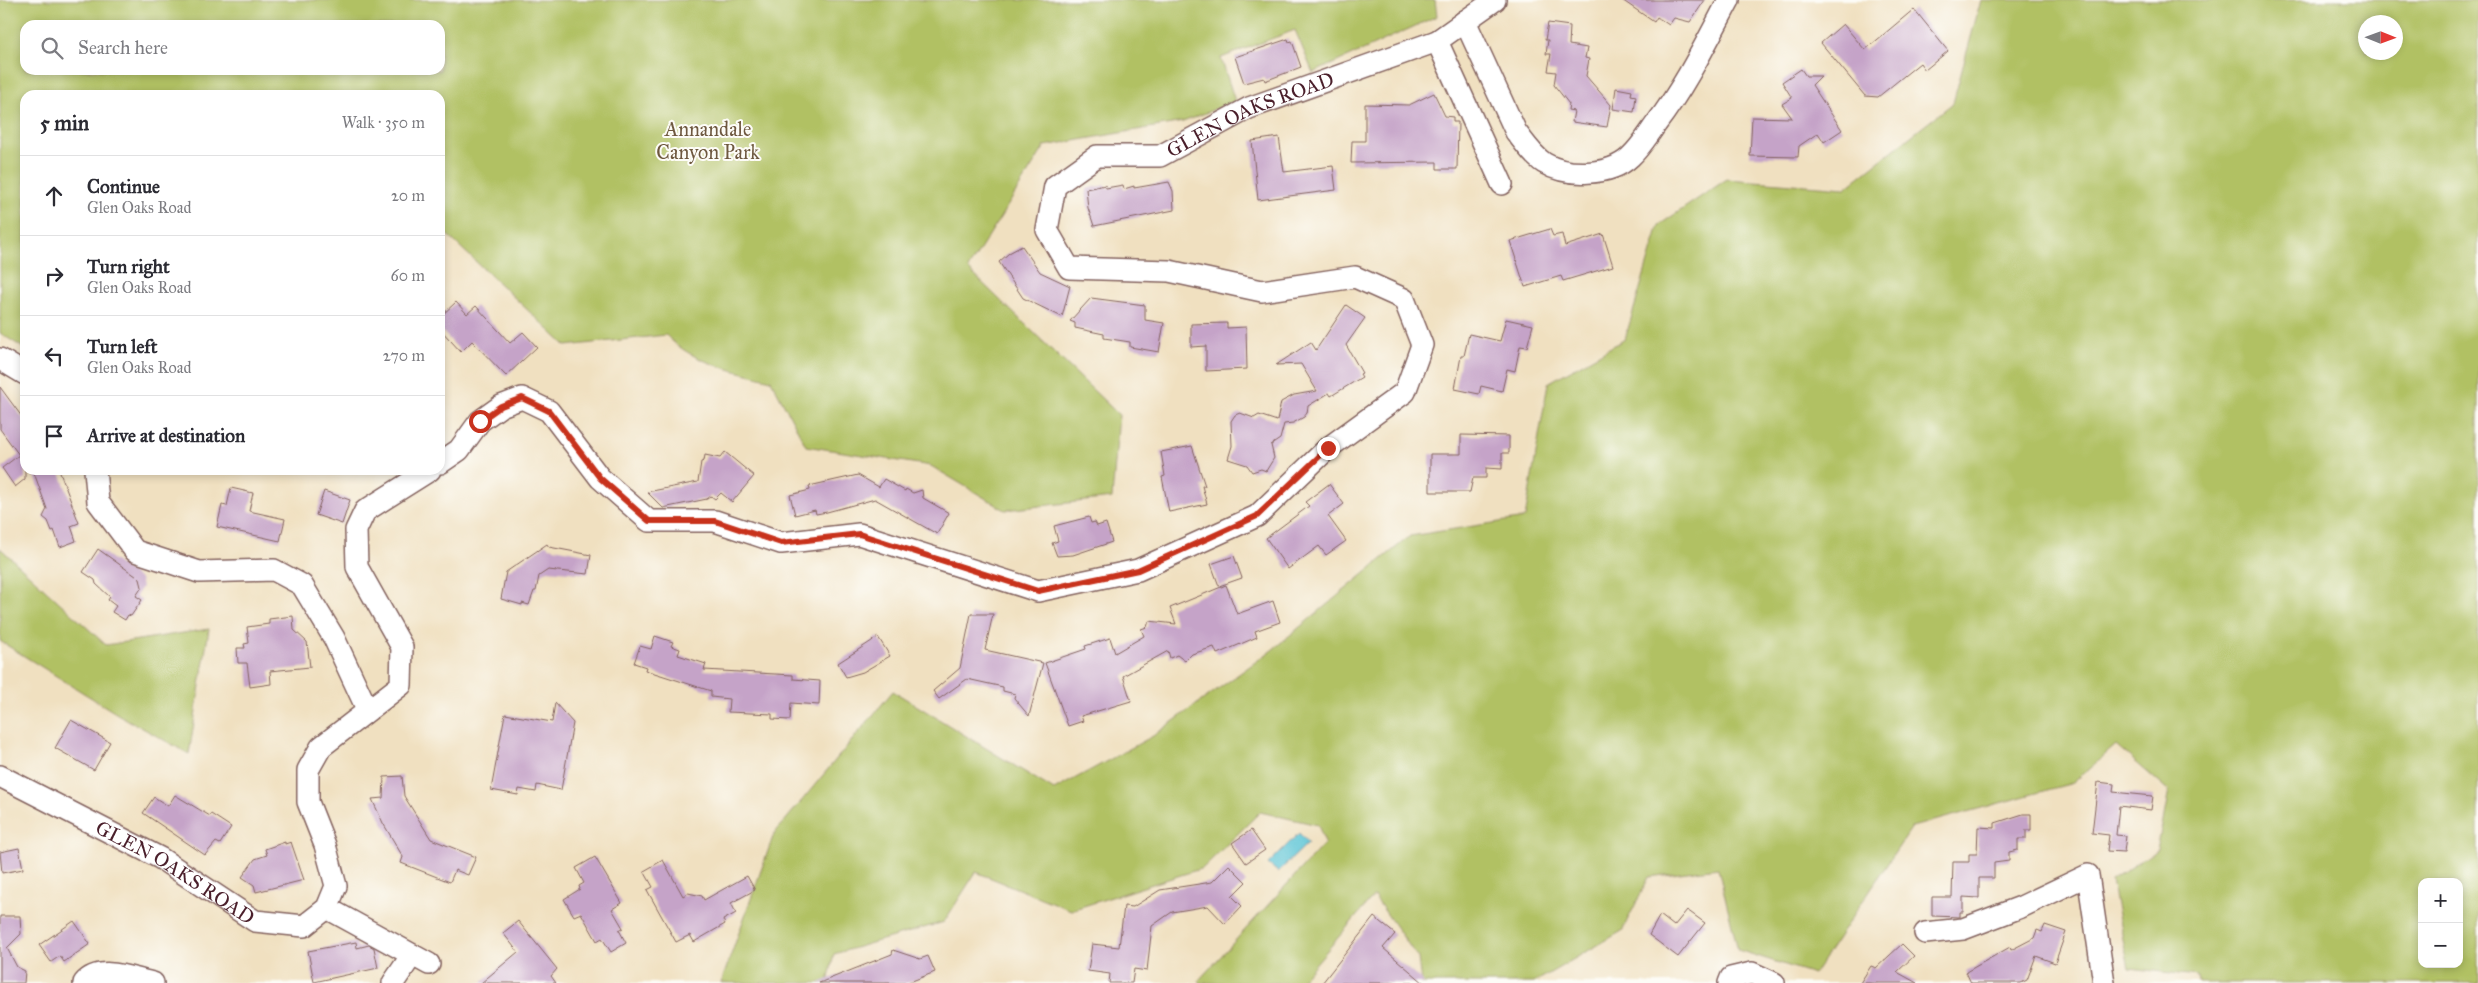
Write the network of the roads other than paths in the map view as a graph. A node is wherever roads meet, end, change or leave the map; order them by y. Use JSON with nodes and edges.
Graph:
{"nodes":[{"id":1,"x":1495,"y":0,"type":"edge"},
{"id":2,"x":1729,"y":0,"type":"edge"},
{"id":3,"x":1465,"y":21,"type":"junction"},
{"id":4,"x":1437,"y":41,"type":"junction"},
{"id":5,"x":1502,"y":184,"type":"dead end"},
{"id":6,"x":0,"y":359,"type":"edge"},
{"id":7,"x":20,"y":371,"type":"edge"},
{"id":8,"x":445,"y":460,"type":"edge"},
{"id":9,"x":95,"y":475,"type":"edge"},
{"id":10,"x":422,"y":475,"type":"edge"},
{"id":11,"x":367,"y":709,"type":"junction"},
{"id":12,"x":0,"y":776,"type":"edge"},
{"id":13,"x":327,"y":908,"type":"junction"},
{"id":14,"x":1925,"y":933,"type":"dead end"},
{"id":15,"x":84,"y":983,"type":"edge"},
{"id":16,"x":153,"y":983,"type":"edge"},
{"id":17,"x":393,"y":983,"type":"edge"},
{"id":18,"x":1729,"y":983,"type":"edge"},
{"id":19,"x":1774,"y":983,"type":"edge"},
{"id":20,"x":2104,"y":983,"type":"edge"}],
"edges":[{"from":1,"to":3,"type":"street","name":"GLEN OAKS ROAD"},
{"from":2,"to":3,"type":"street"},
{"from":3,"to":4,"type":"street","name":"GLEN OAKS ROAD"},
{"from":4,"to":5,"type":"street"},
{"from":4,"to":8,"type":"street","name":"GLEN OAKS ROAD"},
{"from":6,"to":7,"type":"street"},
{"from":9,"to":11,"type":"street"},
{"from":10,"to":11,"type":"street"},
{"from":11,"to":13,"type":"street"},
{"from":12,"to":13,"type":"street","name":"GLEN OAKS ROAD"},
{"from":13,"to":17,"type":"street"},
{"from":14,"to":20,"type":"street"},
{"from":15,"to":16,"type":"street"},
{"from":18,"to":19,"type":"street"}]}
